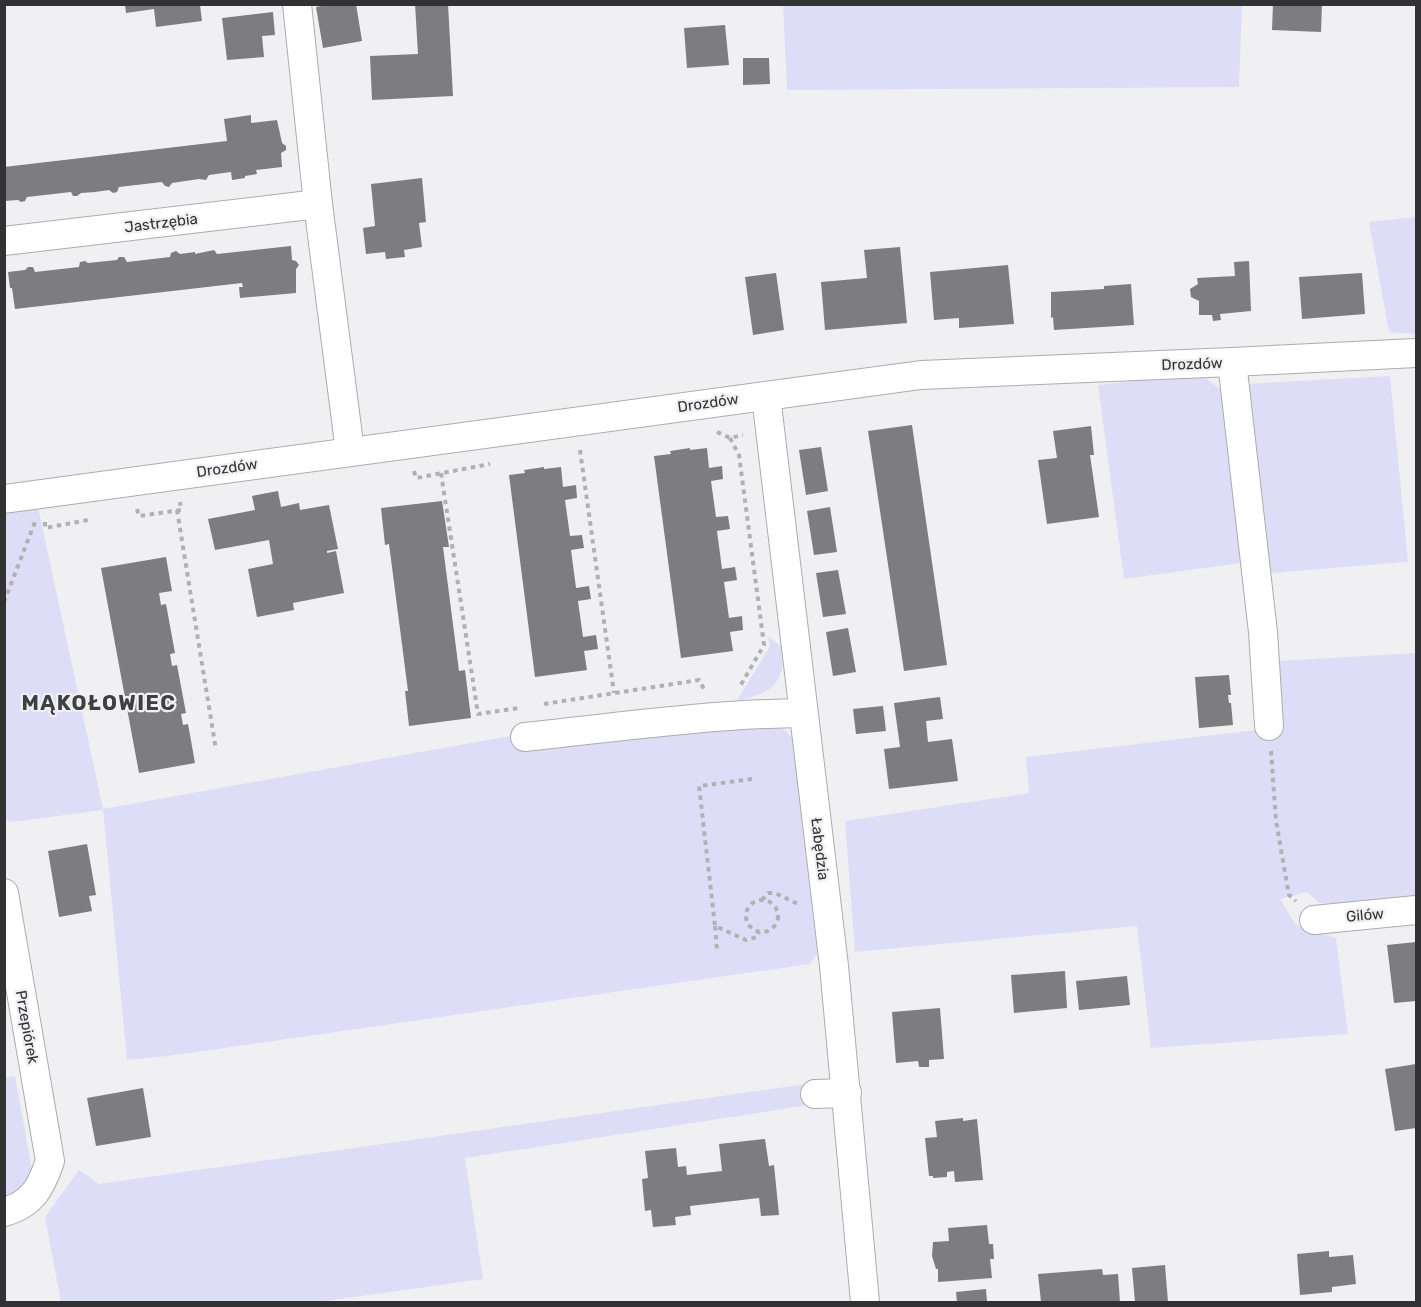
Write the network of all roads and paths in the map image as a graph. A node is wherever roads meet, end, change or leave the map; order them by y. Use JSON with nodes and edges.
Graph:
{"nodes":[{"id":1,"x":297,"y":4,"type":"edge"},
{"id":2,"x":318,"y":204,"type":"junction"},
{"id":3,"x":4,"y":241,"type":"edge"},
{"id":4,"x":1416,"y":352,"type":"edge"},
{"id":5,"x":1232,"y":362,"type":"junction"},
{"id":6,"x":766,"y":396,"type":"junction"},
{"id":7,"x":730,"y":438,"type":"dead end"},
{"id":8,"x":580,"y":450,"type":"dead end"},
{"id":9,"x":350,"y":451,"type":"junction"},
{"id":10,"x":441,"y":473,"type":"dead end"},
{"id":11,"x":4,"y":499,"type":"edge"},
{"id":12,"x":177,"y":510,"type":"dead end"},
{"id":13,"x":36,"y":520,"type":"dead end"},
{"id":14,"x":4,"y":603,"type":"edge"},
{"id":15,"x":614,"y":693,"type":"junction"},
{"id":16,"x":734,"y":696,"type":"dead end"},
{"id":17,"x":709,"y":699,"type":"dead end"},
{"id":18,"x":535,"y":705,"type":"dead end"},
{"id":19,"x":524,"y":707,"type":"dead end"},
{"id":20,"x":803,"y":713,"type":"junction"},
{"id":21,"x":1269,"y":726,"type":"joint"},
{"id":22,"x":525,"y":737,"type":"dead end"},
{"id":23,"x":216,"y":750,"type":"dead end"},
{"id":24,"x":752,"y":779,"type":"dead end"},
{"id":25,"x":4,"y":893,"type":"edge"},
{"id":26,"x":762,"y":900,"type":"junction"},
{"id":27,"x":1416,"y":910,"type":"edge"},
{"id":28,"x":829,"y":918,"type":"junction"},
{"id":29,"x":1314,"y":920,"type":"joint"},
{"id":30,"x":715,"y":926,"type":"junction"},
{"id":31,"x":759,"y":932,"type":"junction"},
{"id":32,"x":717,"y":950,"type":"dead end"},
{"id":33,"x":847,"y":1093,"type":"junction"},
{"id":34,"x":815,"y":1094,"type":"dead end"},
{"id":35,"x":4,"y":1212,"type":"edge"},
{"id":36,"x":865,"y":1302,"type":"edge"}],
"edges":[{"from":1,"to":2,"type":"street"},
{"from":2,"to":3,"type":"street","name":"Jastrzębia"},
{"from":2,"to":9,"type":"street"},
{"from":4,"to":5,"type":"street","name":"Drozdów"},
{"from":5,"to":6,"type":"street","name":"Drozdów"},
{"from":5,"to":21,"type":"street"},
{"from":6,"to":9,"type":"street","name":"Drozdów"},
{"from":6,"to":20,"type":"street","name":"Łabędzia"},
{"from":7,"to":16,"type":"path"},
{"from":8,"to":15,"type":"path"},
{"from":9,"to":11,"type":"street","name":"Drozdów"},
{"from":10,"to":19,"type":"path"},
{"from":12,"to":23,"type":"path"},
{"from":13,"to":14,"type":"path"},
{"from":15,"to":17,"type":"path"},
{"from":15,"to":18,"type":"path"},
{"from":20,"to":22,"type":"street"},
{"from":20,"to":28,"type":"street","name":"Łabędzia"},
{"from":21,"to":29,"type":"path"},
{"from":24,"to":30,"type":"path"},
{"from":25,"to":35,"type":"street","name":"Przepiórek"},
{"from":26,"to":28,"type":"path"},
{"from":26,"to":31,"type":"path"},
{"from":26,"to":31,"type":"path"},
{"from":27,"to":29,"type":"street","name":"Gilów"},
{"from":28,"to":33,"type":"street","name":"Łabędzia"},
{"from":30,"to":31,"type":"path"},
{"from":30,"to":32,"type":"path"},
{"from":33,"to":34,"type":"street"},
{"from":33,"to":36,"type":"street","name":"Łabędzia"}]}
